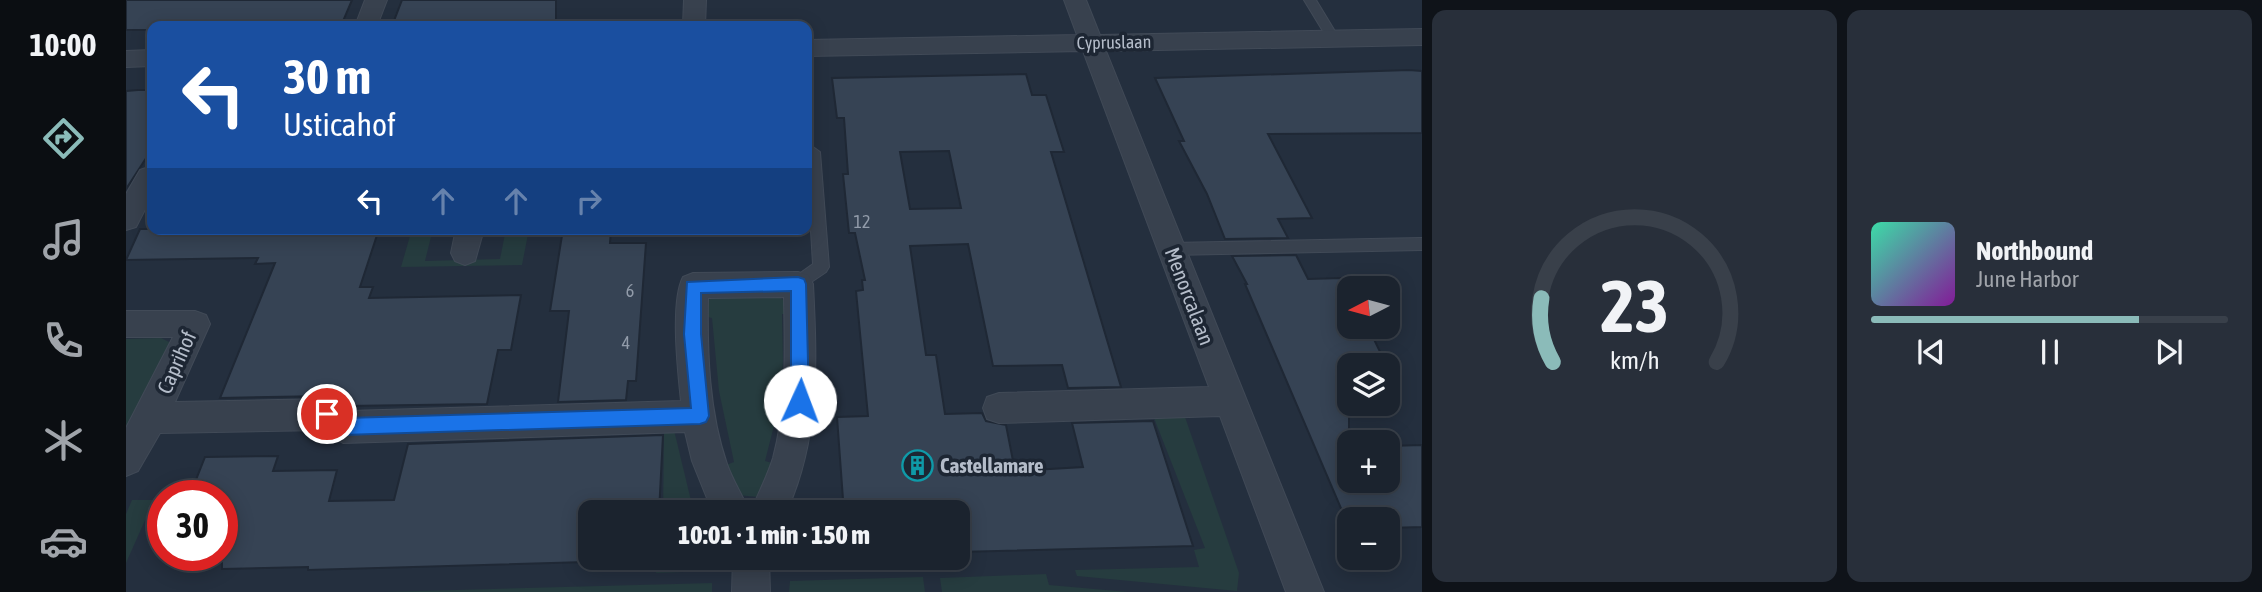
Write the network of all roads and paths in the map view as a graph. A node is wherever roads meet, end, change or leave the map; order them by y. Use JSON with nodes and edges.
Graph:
{"nodes":[{"id":1,"x":376,"y":0,"type":"edge"},
{"id":2,"x":695,"y":0,"type":"edge"},
{"id":3,"x":1075,"y":0,"type":"edge"},
{"id":4,"x":1310,"y":0,"type":"edge"},
{"id":5,"x":368,"y":21,"type":"edge"},
{"id":6,"x":694,"y":21,"type":"edge"},
{"id":7,"x":1422,"y":37,"type":"edge"},
{"id":8,"x":1333,"y":38,"type":"junction"},
{"id":9,"x":1091,"y":43,"type":"junction"},
{"id":10,"x":812,"y":48,"type":"edge"},
{"id":11,"x":147,"y":58,"type":"edge"},
{"id":12,"x":126,"y":59,"type":"edge"},
{"id":13,"x":813,"y":152,"type":"dead end"},
{"id":14,"x":147,"y":181,"type":"edge"},
{"id":15,"x":126,"y":219,"type":"edge"},
{"id":16,"x":1422,"y":244,"type":"edge"},
{"id":17,"x":1171,"y":249,"type":"junction"},
{"id":18,"x":798,"y":284,"type":"junction"},
{"id":19,"x":126,"y":324,"type":"edge"},
{"id":20,"x":1230,"y":401,"type":"junction"},
{"id":21,"x":999,"y":408,"type":"dead end"},
{"id":22,"x":700,"y":416,"type":"junction"},
{"id":23,"x":151,"y":418,"type":"junction"},
{"id":24,"x":126,"y":459,"type":"edge"},
{"id":25,"x":725,"y":500,"type":"edge"},
{"id":26,"x":773,"y":500,"type":"edge"},
{"id":27,"x":751,"y":570,"type":"edge"},
{"id":28,"x":751,"y":592,"type":"edge"},
{"id":29,"x":1305,"y":592,"type":"edge"}],
"edges":[{"from":1,"to":5,"type":"street"},
{"from":2,"to":6,"type":"street"},
{"from":3,"to":9,"type":"street","name":"Menorcalaan"},
{"from":4,"to":8,"type":"lane"},
{"from":7,"to":8,"type":"street","name":"Cypruslaan"},
{"from":8,"to":9,"type":"street","name":"Cypruslaan"},
{"from":9,"to":10,"type":"street","name":"Cypruslaan"},
{"from":9,"to":17,"type":"street","name":"Menorcalaan"},
{"from":11,"to":12,"type":"street"},
{"from":13,"to":18,"type":"lane"},
{"from":14,"to":15,"type":"street"},
{"from":16,"to":17,"type":"lane"},
{"from":17,"to":20,"type":"street","name":"Menorcalaan"},
{"from":18,"to":22,"type":"street"},
{"from":18,"to":26,"type":"street"},
{"from":19,"to":23,"type":"street","name":"Caprihof"},
{"from":20,"to":21,"type":"street"},
{"from":20,"to":29,"type":"street","name":"Menorcalaan"},
{"from":22,"to":23,"type":"street"},
{"from":22,"to":25,"type":"street"},
{"from":23,"to":24,"type":"street","name":"Caprihof"},
{"from":27,"to":28,"type":"street"}]}
